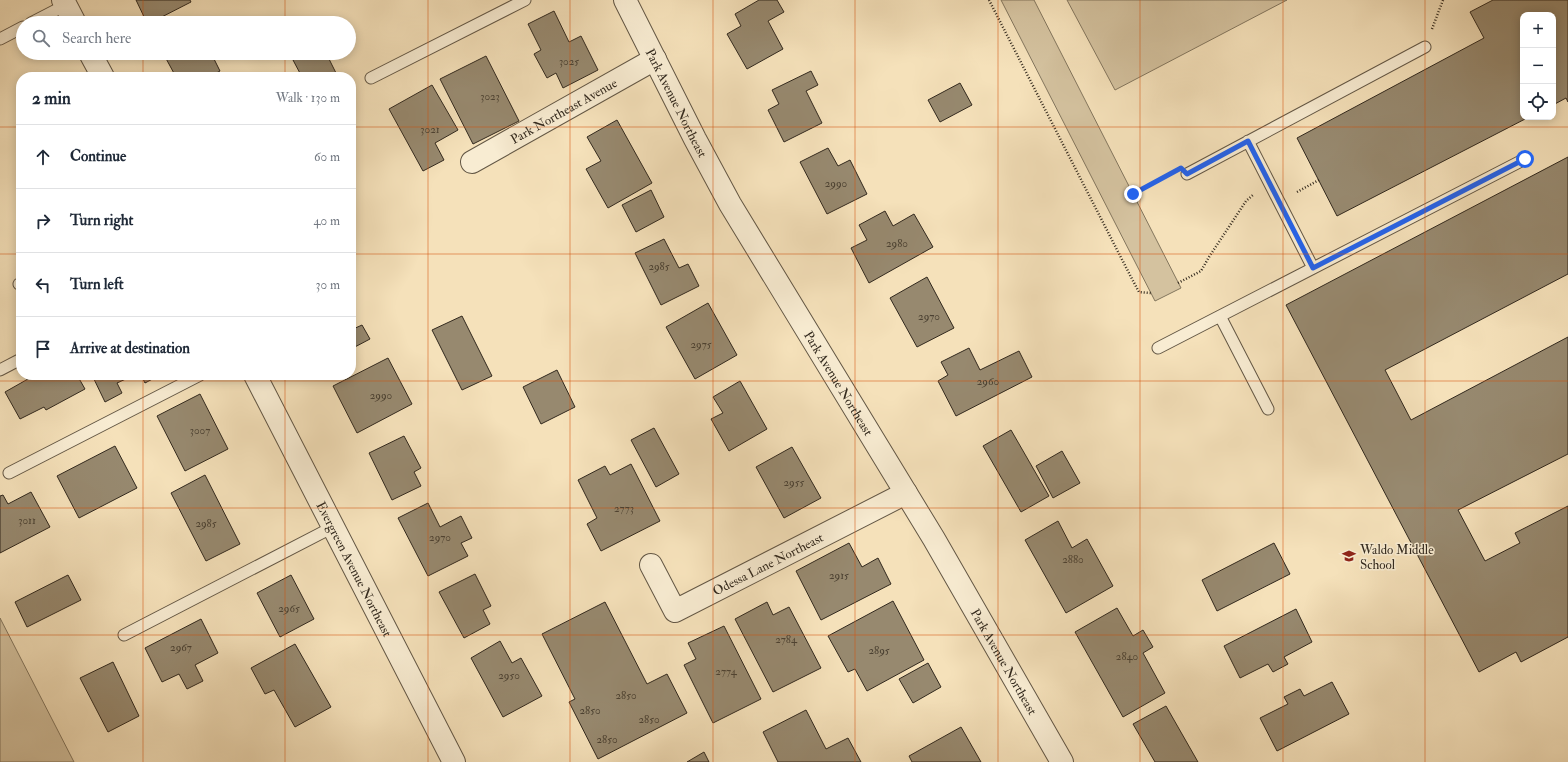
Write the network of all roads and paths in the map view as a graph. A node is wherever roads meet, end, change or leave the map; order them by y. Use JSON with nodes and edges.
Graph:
{"nodes":[{"id":1,"x":525,"y":0,"type":"edge"},
{"id":2,"x":625,"y":0,"type":"edge"},
{"id":3,"x":989,"y":0,"type":"edge"},
{"id":4,"x":1444,"y":0,"type":"edge"},
{"id":5,"x":68,"y":9,"type":"edge"},
{"id":6,"x":50,"y":16,"type":"edge"},
{"id":7,"x":16,"y":31,"type":"edge"},
{"id":8,"x":0,"y":39,"type":"edge"},
{"id":9,"x":1425,"y":47,"type":"joint"},
{"id":10,"x":655,"y":59,"type":"junction"},
{"id":11,"x":94,"y":60,"type":"edge"},
{"id":12,"x":100,"y":72,"type":"edge"},
{"id":13,"x":371,"y":78,"type":"dead end"},
{"id":14,"x":1248,"y":141,"type":"junction"},
{"id":15,"x":1525,"y":159,"type":"dead end"},
{"id":16,"x":472,"y":162,"type":"dead end"},
{"id":17,"x":1187,"y":174,"type":"joint"},
{"id":18,"x":1319,"y":180,"type":"dead end"},
{"id":19,"x":1269,"y":182,"type":"junction"},
{"id":20,"x":1133,"y":194,"type":"dead end"},
{"id":21,"x":1279,"y":202,"type":"junction"},
{"id":22,"x":1313,"y":268,"type":"junction"},
{"id":23,"x":1178,"y":283,"type":"dead end"},
{"id":24,"x":1151,"y":293,"type":"dead end"},
{"id":25,"x":1220,"y":316,"type":"junction"},
{"id":26,"x":1158,"y":348,"type":"dead end"},
{"id":27,"x":16,"y":361,"type":"edge"},
{"id":28,"x":0,"y":370,"type":"edge"},
{"id":29,"x":190,"y":380,"type":"edge"},
{"id":30,"x":258,"y":380,"type":"edge"},
{"id":31,"x":1268,"y":409,"type":"dead end"},
{"id":32,"x":9,"y":473,"type":"dead end"},
{"id":33,"x":906,"y":493,"type":"junction"},
{"id":34,"x":333,"y":527,"type":"junction"},
{"id":35,"x":651,"y":565,"type":"dead end"},
{"id":36,"x":124,"y":635,"type":"dead end"},
{"id":37,"x":454,"y":762,"type":"edge"},
{"id":38,"x":1062,"y":762,"type":"edge"}],
"edges":[{"from":1,"to":13,"type":"lane"},
{"from":2,"to":10,"type":"street","name":"Park Avenue Northeast"},
{"from":3,"to":24,"type":"path"},
{"from":4,"to":9,"type":"path"},
{"from":5,"to":6,"type":"lane"},
{"from":7,"to":8,"type":"lane"},
{"from":9,"to":14,"type":"lane"},
{"from":10,"to":16,"type":"street","name":"Park Northeast Avenue"},
{"from":10,"to":33,"type":"street","name":"Park Avenue Northeast"},
{"from":11,"to":12,"type":"street"},
{"from":14,"to":17,"type":"lane"},
{"from":14,"to":19,"type":"lane"},
{"from":15,"to":22,"type":"lane"},
{"from":17,"to":20,"type":"path"},
{"from":18,"to":21,"type":"path"},
{"from":19,"to":21,"type":"lane"},
{"from":19,"to":23,"type":"path"},
{"from":21,"to":22,"type":"lane"},
{"from":22,"to":25,"type":"lane"},
{"from":25,"to":26,"type":"lane"},
{"from":25,"to":31,"type":"lane"},
{"from":27,"to":28,"type":"lane"},
{"from":29,"to":32,"type":"lane"},
{"from":30,"to":34,"type":"street","name":"Evergreen Avenue Northeast"},
{"from":33,"to":35,"type":"street","name":"Odessa Lane Northeast"},
{"from":33,"to":38,"type":"street","name":"Park Avenue Northeast"},
{"from":34,"to":36,"type":"lane"},
{"from":34,"to":37,"type":"street","name":"Evergreen Avenue Northeast"}]}
